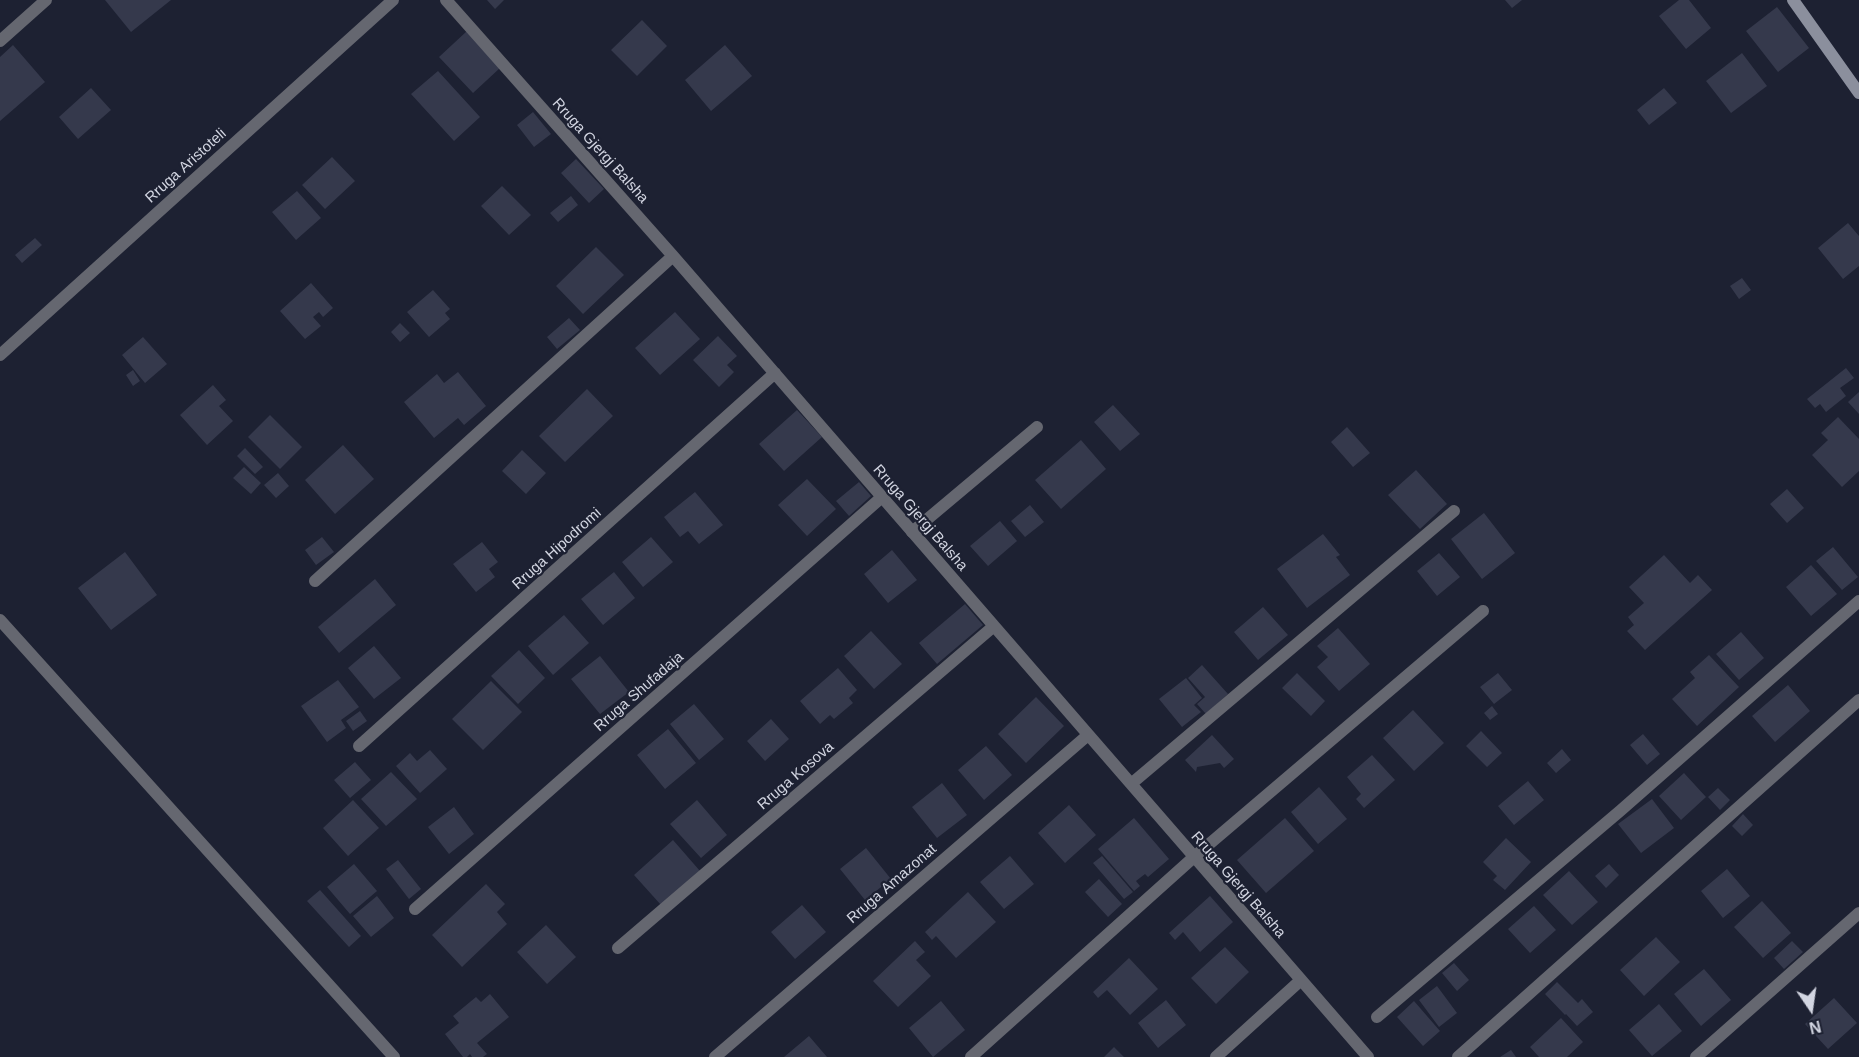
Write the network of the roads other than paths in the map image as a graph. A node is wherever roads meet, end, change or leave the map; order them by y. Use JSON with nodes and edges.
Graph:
{"nodes":[{"id":1,"x":46,"y":0,"type":"edge"},
{"id":2,"x":393,"y":0,"type":"edge"},
{"id":3,"x":446,"y":0,"type":"edge"},
{"id":4,"x":1793,"y":0,"type":"edge"},
{"id":5,"x":0,"y":42,"type":"edge"},
{"id":6,"x":1859,"y":93,"type":"edge"},
{"id":7,"x":673,"y":256,"type":"junction"},
{"id":8,"x":0,"y":355,"type":"edge"},
{"id":9,"x":775,"y":373,"type":"junction"},
{"id":10,"x":1037,"y":427,"type":"dead end"},
{"id":11,"x":882,"y":497,"type":"junction"},
{"id":12,"x":1454,"y":511,"type":"dead end"},
{"id":13,"x":912,"y":532,"type":"junction"},
{"id":14,"x":315,"y":581,"type":"dead end"},
{"id":15,"x":1859,"y":601,"type":"edge"},
{"id":16,"x":1484,"y":611,"type":"dead end"},
{"id":17,"x":0,"y":620,"type":"edge"},
{"id":18,"x":994,"y":626,"type":"junction"},
{"id":19,"x":1859,"y":700,"type":"edge"},
{"id":20,"x":1088,"y":735,"type":"junction"},
{"id":21,"x":359,"y":746,"type":"dead end"},
{"id":22,"x":1131,"y":784,"type":"junction"},
{"id":23,"x":1194,"y":857,"type":"junction"},
{"id":24,"x":415,"y":909,"type":"dead end"},
{"id":25,"x":1859,"y":913,"type":"edge"},
{"id":26,"x":618,"y":948,"type":"dead end"},
{"id":27,"x":1301,"y":980,"type":"junction"},
{"id":28,"x":1377,"y":1017,"type":"dead end"},
{"id":29,"x":393,"y":1057,"type":"edge"},
{"id":30,"x":715,"y":1057,"type":"edge"},
{"id":31,"x":971,"y":1057,"type":"edge"},
{"id":32,"x":1216,"y":1057,"type":"edge"},
{"id":33,"x":1368,"y":1057,"type":"edge"},
{"id":34,"x":1458,"y":1057,"type":"edge"},
{"id":35,"x":1696,"y":1057,"type":"edge"}],
"edges":[{"from":1,"to":5,"type":"street"},
{"from":2,"to":8,"type":"street","name":"Rruga Aristoteli"},
{"from":3,"to":7,"type":"street","name":"Rruga Gjergj Balsha"},
{"from":4,"to":6,"type":"main road"},
{"from":7,"to":9,"type":"street","name":"Rruga Gjergj Balsha"},
{"from":7,"to":14,"type":"street"},
{"from":9,"to":11,"type":"street","name":"Rruga Gjergj Balsha"},
{"from":9,"to":21,"type":"street","name":"Rruga Hipodromi"},
{"from":10,"to":13,"type":"street"},
{"from":11,"to":13,"type":"street","name":"Rruga Gjergj Balsha"},
{"from":11,"to":24,"type":"street","name":"Rruga Shufadaja"},
{"from":12,"to":22,"type":"street"},
{"from":13,"to":18,"type":"street","name":"Rruga Gjergj Balsha"},
{"from":15,"to":28,"type":"street"},
{"from":16,"to":23,"type":"street"},
{"from":17,"to":29,"type":"street"},
{"from":18,"to":20,"type":"street","name":"Rruga Gjergj Balsha"},
{"from":18,"to":26,"type":"street","name":"Rruga Kosova"},
{"from":19,"to":34,"type":"street"},
{"from":20,"to":22,"type":"street","name":"Rruga Gjergj Balsha"},
{"from":20,"to":30,"type":"street","name":"Rruga Amazonat"},
{"from":22,"to":23,"type":"street","name":"Rruga Gjergj Balsha"},
{"from":23,"to":27,"type":"street","name":"Rruga Gjergj Balsha"},
{"from":23,"to":31,"type":"street"},
{"from":25,"to":35,"type":"street"},
{"from":27,"to":32,"type":"street"},
{"from":27,"to":33,"type":"street","name":"Rruga Gjergj Balsha"}]}
